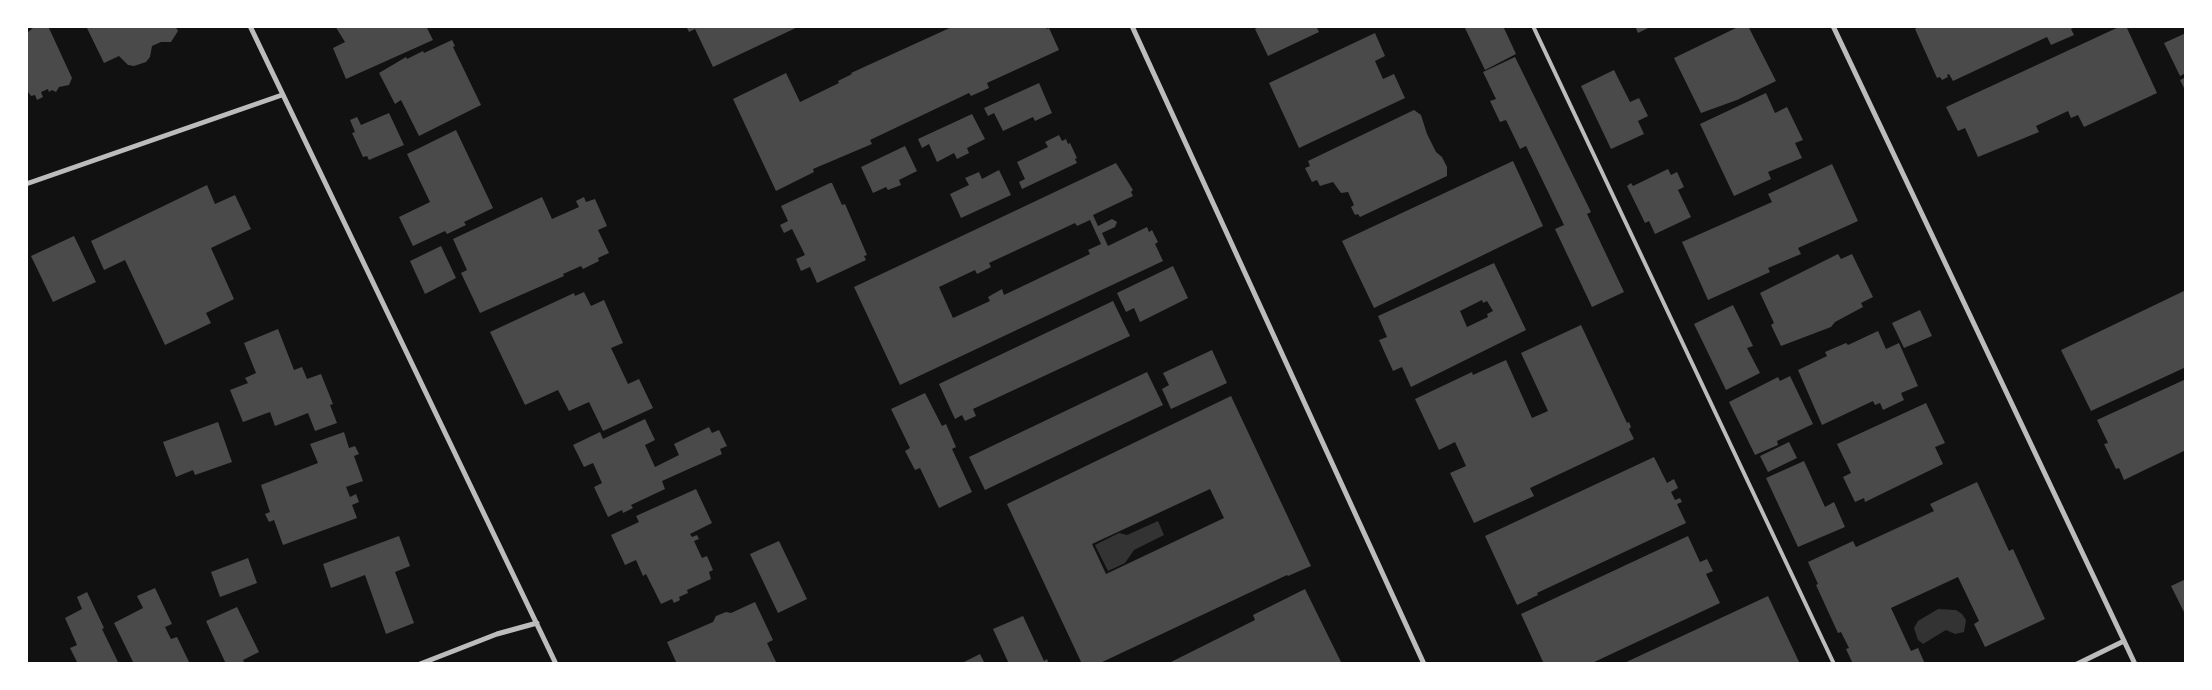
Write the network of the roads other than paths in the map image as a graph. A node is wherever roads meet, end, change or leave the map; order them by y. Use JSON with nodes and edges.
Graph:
{"nodes":[{"id":1,"x":250,"y":26,"type":"edge"},
{"id":2,"x":1132,"y":26,"type":"edge"},
{"id":3,"x":1533,"y":26,"type":"edge"},
{"id":4,"x":1833,"y":26,"type":"edge"},
{"id":5,"x":282,"y":94,"type":"junction"},
{"id":6,"x":26,"y":184,"type":"edge"},
{"id":7,"x":537,"y":623,"type":"junction"},
{"id":8,"x":2124,"y":641,"type":"junction"},
{"id":9,"x":420,"y":664,"type":"edge"},
{"id":10,"x":556,"y":664,"type":"edge"},
{"id":11,"x":1424,"y":664,"type":"edge"},
{"id":12,"x":1834,"y":664,"type":"edge"},
{"id":13,"x":2077,"y":664,"type":"edge"},
{"id":14,"x":2135,"y":664,"type":"edge"}],
"edges":[{"from":1,"to":5,"type":"street"},
{"from":2,"to":11,"type":"street"},
{"from":3,"to":12,"type":"lane"},
{"from":4,"to":8,"type":"street"},
{"from":5,"to":6,"type":"street"},
{"from":5,"to":7,"type":"street"},
{"from":7,"to":9,"type":"street"},
{"from":7,"to":10,"type":"street"},
{"from":8,"to":13,"type":"street"},
{"from":8,"to":14,"type":"street"}]}
